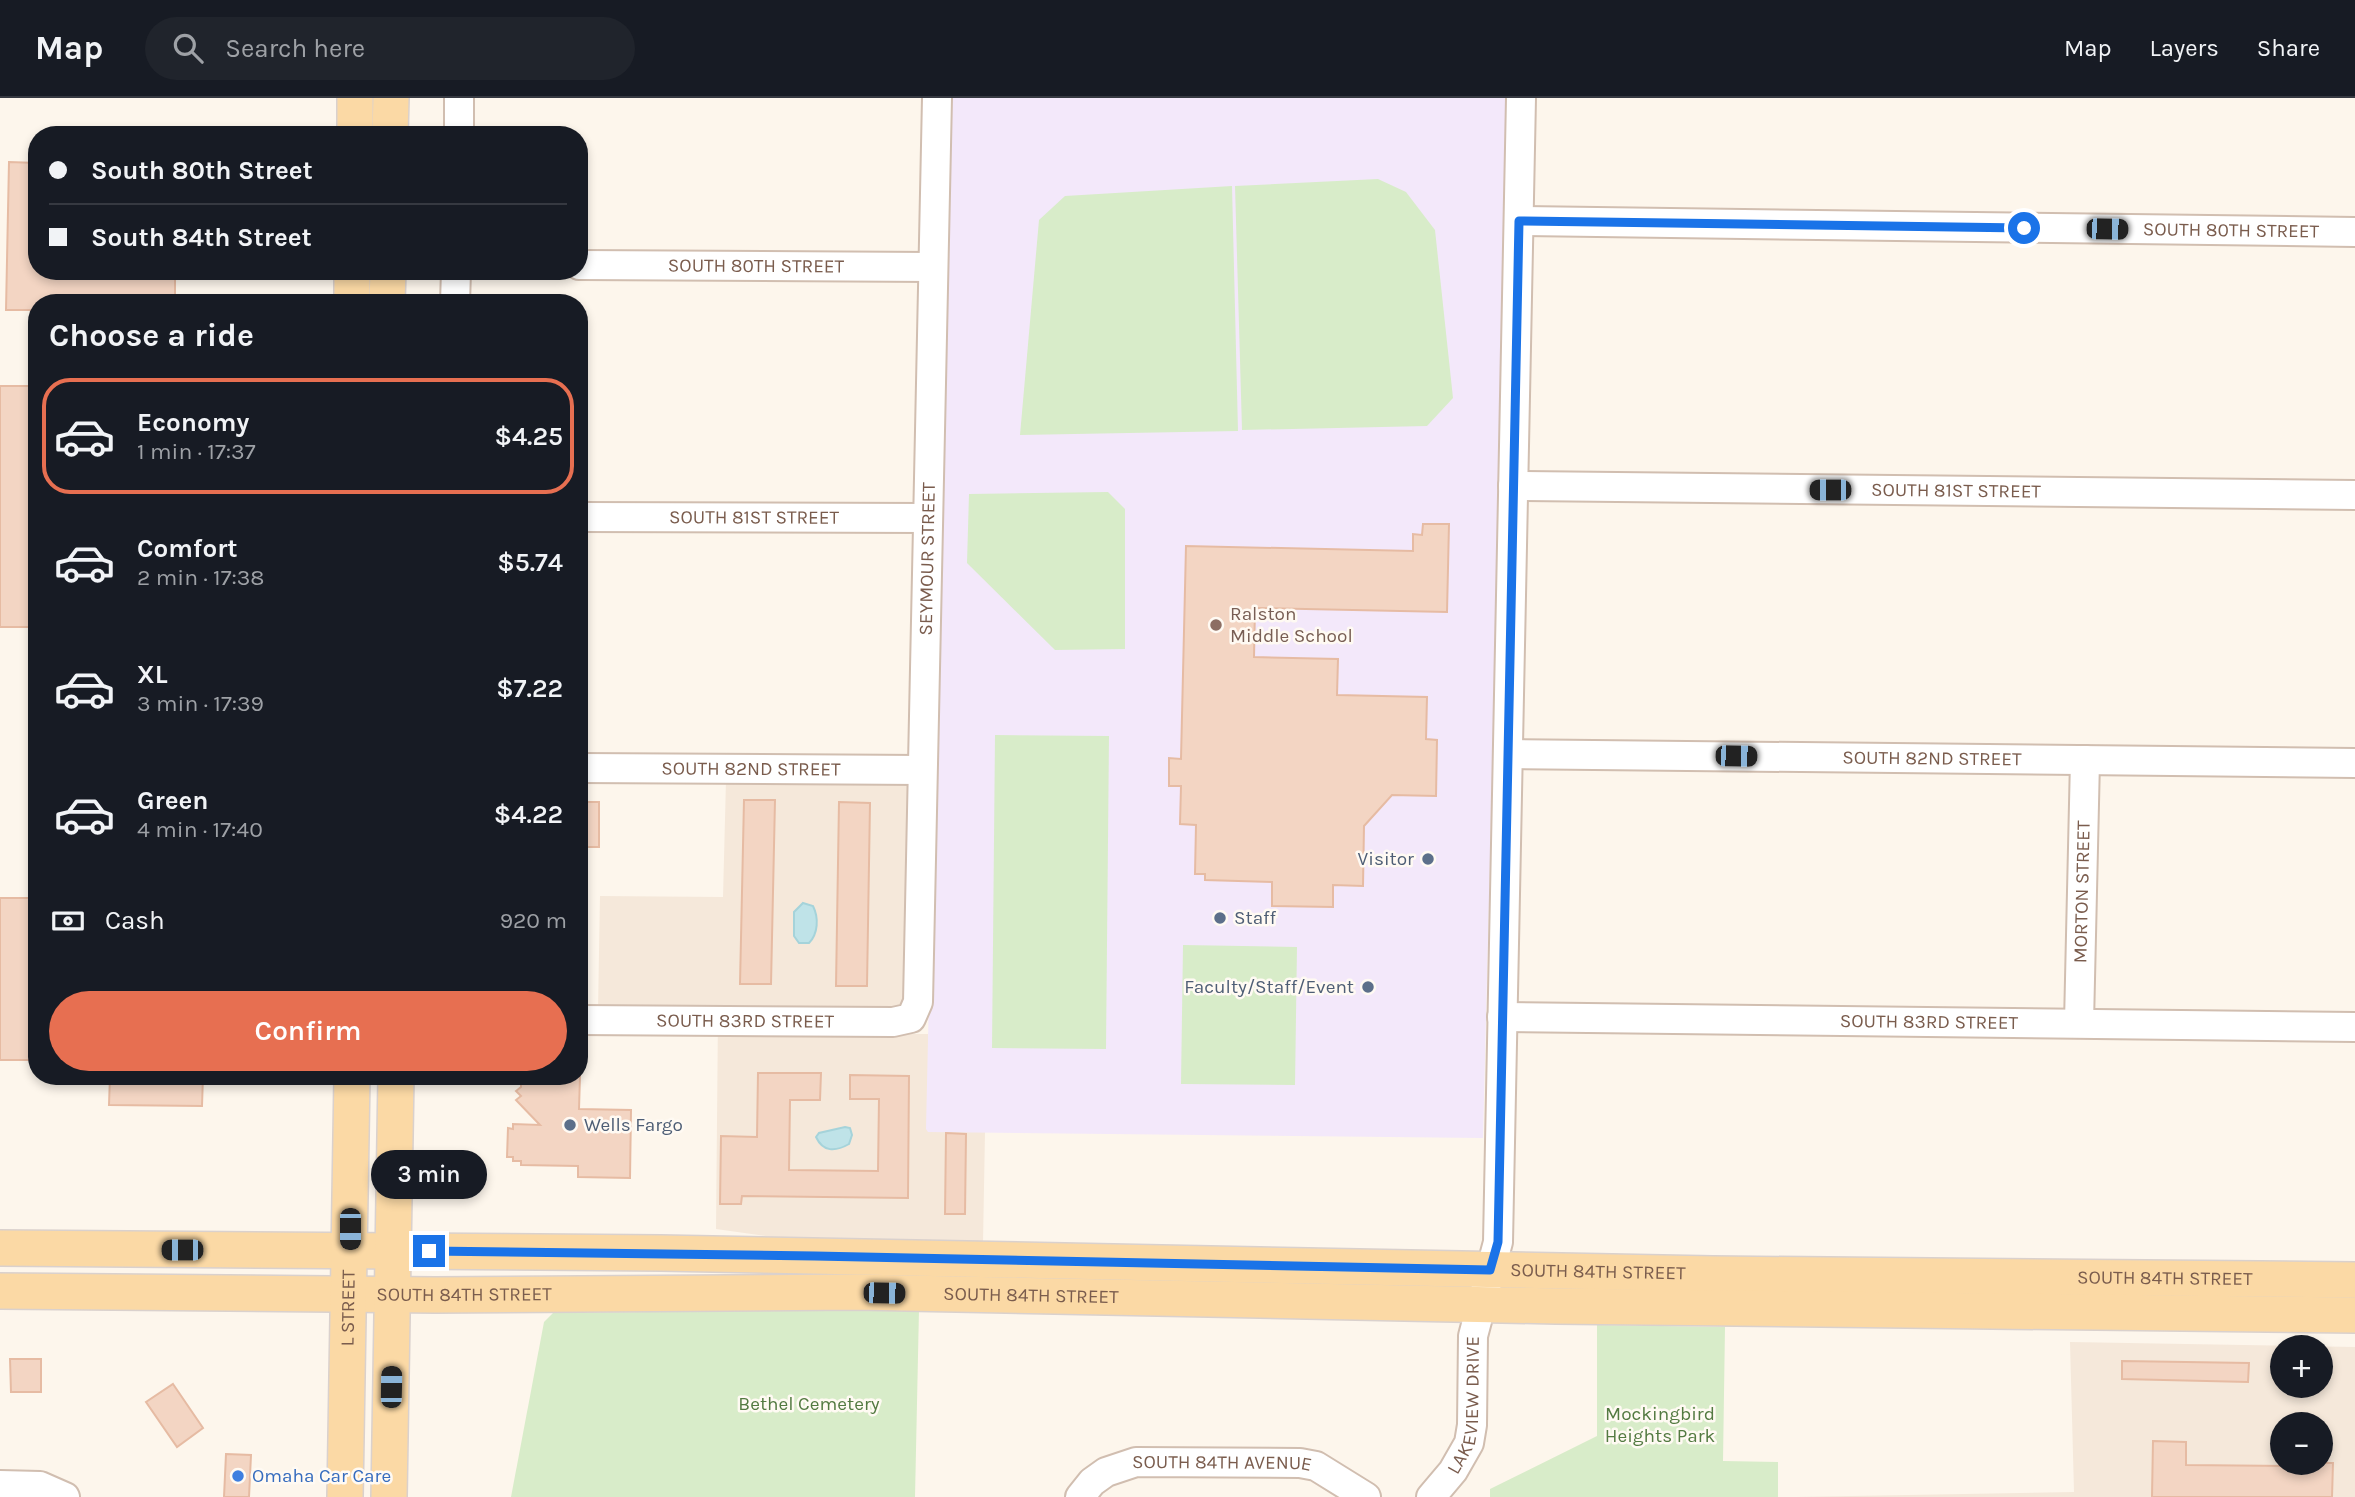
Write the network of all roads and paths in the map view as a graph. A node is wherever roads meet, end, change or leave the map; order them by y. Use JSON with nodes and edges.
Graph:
{"nodes":[{"id":1,"x":355,"y":98,"type":"edge"},
{"id":2,"x":391,"y":98,"type":"edge"},
{"id":3,"x":459,"y":98,"type":"edge"},
{"id":4,"x":937,"y":98,"type":"edge"},
{"id":5,"x":1521,"y":98,"type":"edge"},
{"id":6,"x":355,"y":126,"type":"edge"},
{"id":7,"x":390,"y":126,"type":"edge"},
{"id":8,"x":459,"y":126,"type":"edge"},
{"id":9,"x":1519,"y":221,"type":"junction"},
{"id":10,"x":2355,"y":232,"type":"edge"},
{"id":11,"x":588,"y":265,"type":"edge"},
{"id":12,"x":933,"y":267,"type":"junction"},
{"id":13,"x":1513,"y":486,"type":"junction"},
{"id":14,"x":2355,"y":495,"type":"edge"},
{"id":15,"x":588,"y":517,"type":"edge"},
{"id":16,"x":928,"y":519,"type":"junction"},
{"id":17,"x":1508,"y":754,"type":"junction"},
{"id":18,"x":2085,"y":760,"type":"junction"},
{"id":19,"x":2355,"y":763,"type":"edge"},
{"id":20,"x":588,"y":768,"type":"edge"},
{"id":21,"x":922,"y":770,"type":"junction"},
{"id":22,"x":1502,"y":1017,"type":"junction"},
{"id":23,"x":911,"y":1018,"type":"joint"},
{"id":24,"x":588,"y":1020,"type":"edge"},
{"id":25,"x":2080,"y":1023,"type":"junction"},
{"id":26,"x":2355,"y":1027,"type":"edge"},
{"id":27,"x":352,"y":1085,"type":"edge"},
{"id":28,"x":396,"y":1085,"type":"edge"},
{"id":29,"x":0,"y":1248,"type":"edge"},
{"id":30,"x":349,"y":1250,"type":"junction"},
{"id":31,"x":394,"y":1251,"type":"junction"},
{"id":32,"x":1490,"y":1270,"type":"junction"},
{"id":33,"x":2355,"y":1280,"type":"edge"},
{"id":34,"x":0,"y":1291,"type":"edge"},
{"id":35,"x":349,"y":1294,"type":"junction"},
{"id":36,"x":394,"y":1295,"type":"junction"},
{"id":37,"x":1481,"y":1304,"type":"junction"},
{"id":38,"x":2355,"y":1315,"type":"edge"},
{"id":39,"x":0,"y":1485,"type":"edge"},
{"id":40,"x":65,"y":1497,"type":"edge"},
{"id":41,"x":345,"y":1497,"type":"edge"},
{"id":42,"x":389,"y":1497,"type":"edge"},
{"id":43,"x":1080,"y":1497,"type":"edge"},
{"id":44,"x":1366,"y":1497,"type":"edge"},
{"id":45,"x":1431,"y":1497,"type":"edge"}],
"edges":[{"from":1,"to":6,"type":"main road"},
{"from":2,"to":7,"type":"main road"},
{"from":3,"to":8,"type":"street"},
{"from":4,"to":12,"type":"street","name":"SEYMOUR STREET"},
{"from":5,"to":9,"type":"street","name":"LAKEVIEW DRIVE"},
{"from":9,"to":10,"type":"street","name":"SOUTH 80TH STREET"},
{"from":9,"to":13,"type":"street","name":"LAKEVIEW DRIVE"},
{"from":11,"to":12,"type":"street","name":"SOUTH 80TH STREET"},
{"from":12,"to":16,"type":"street","name":"SEYMOUR STREET"},
{"from":13,"to":14,"type":"street","name":"SOUTH 81ST STREET"},
{"from":13,"to":17,"type":"street","name":"LAKEVIEW DRIVE"},
{"from":15,"to":16,"type":"street","name":"SOUTH 81ST STREET"},
{"from":16,"to":21,"type":"street","name":"SEYMOUR STREET"},
{"from":17,"to":18,"type":"street","name":"SOUTH 82ND STREET"},
{"from":17,"to":22,"type":"street","name":"LAKEVIEW DRIVE"},
{"from":18,"to":19,"type":"street","name":"SOUTH 82ND STREET"},
{"from":18,"to":25,"type":"street","name":"MORTON STREET"},
{"from":20,"to":21,"type":"street","name":"SOUTH 82ND STREET"},
{"from":21,"to":23,"type":"street","name":"SEYMOUR STREET"},
{"from":22,"to":25,"type":"street","name":"SOUTH 83RD STREET"},
{"from":22,"to":32,"type":"street","name":"LAKEVIEW DRIVE"},
{"from":23,"to":24,"type":"street","name":"SOUTH 83RD STREET"},
{"from":25,"to":26,"type":"street","name":"SOUTH 83RD STREET"},
{"from":27,"to":30,"type":"main road","name":"L STREET"},
{"from":28,"to":31,"type":"main road"},
{"from":29,"to":30,"type":"main road","name":"SOUTH 84TH STREET"},
{"from":30,"to":31,"type":"main road","name":"SOUTH 84TH STREET"},
{"from":30,"to":35,"type":"main road","name":"L STREET"},
{"from":31,"to":32,"type":"main road","name":"SOUTH 84TH STREET"},
{"from":31,"to":36,"type":"main road"},
{"from":32,"to":33,"type":"main road","name":"SOUTH 84TH STREET"},
{"from":32,"to":37,"type":"street","name":"LAKEVIEW DRIVE"},
{"from":34,"to":35,"type":"main road","name":"SOUTH 84TH STREET"},
{"from":35,"to":36,"type":"main road","name":"SOUTH 84TH STREET"},
{"from":35,"to":41,"type":"main road","name":"L STREET"},
{"from":36,"to":37,"type":"main road","name":"SOUTH 84TH STREET"},
{"from":36,"to":42,"type":"main road"},
{"from":37,"to":38,"type":"main road","name":"SOUTH 84TH STREET"},
{"from":37,"to":45,"type":"street","name":"LAKEVIEW DRIVE"},
{"from":39,"to":40,"type":"street"},
{"from":43,"to":44,"type":"street","name":"SOUTH 84TH AVENUE"}]}
